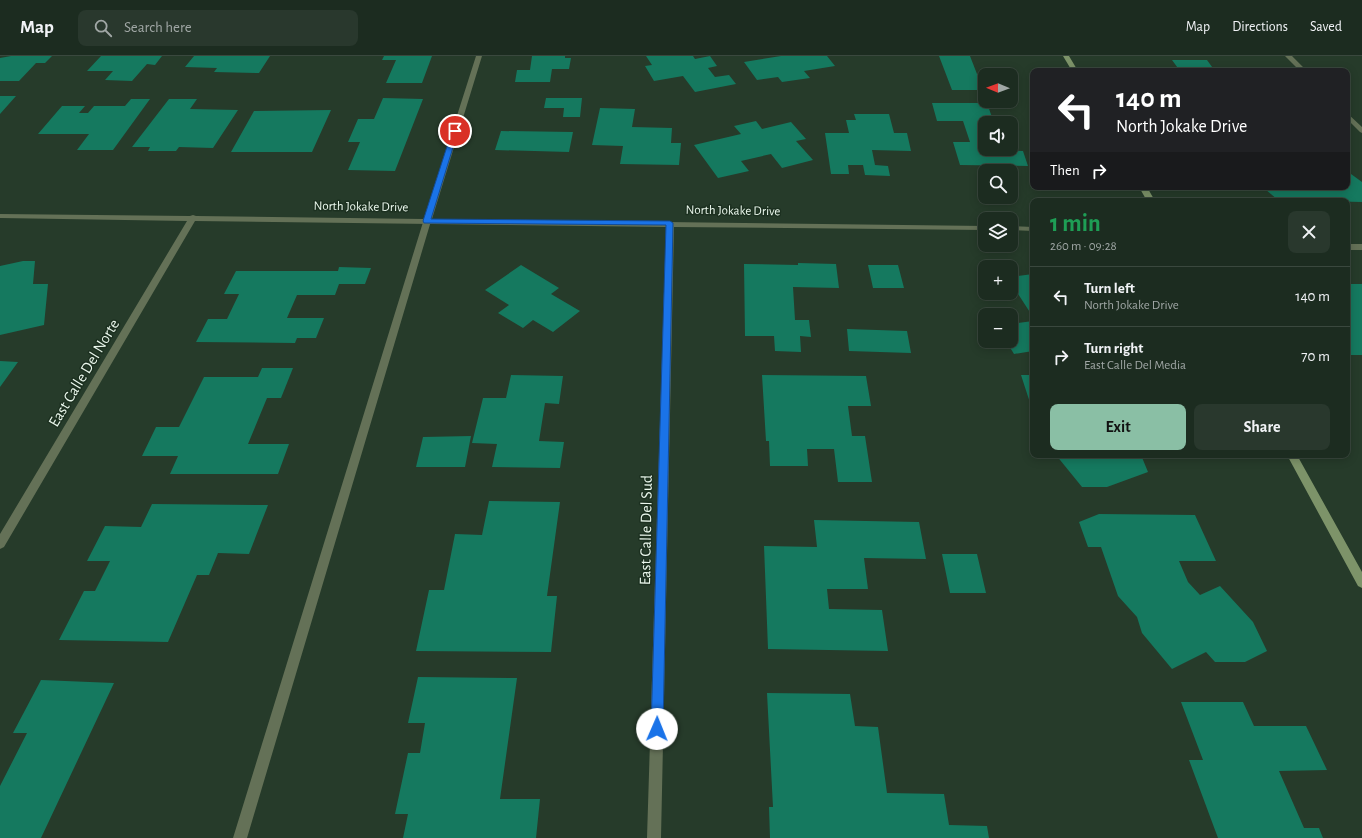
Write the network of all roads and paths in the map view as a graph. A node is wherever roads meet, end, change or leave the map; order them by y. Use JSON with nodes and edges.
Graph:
{"nodes":[{"id":1,"x":479,"y":56,"type":"edge"},
{"id":2,"x":1066,"y":56,"type":"edge"},
{"id":3,"x":1288,"y":56,"type":"edge"},
{"id":4,"x":1073,"y":68,"type":"edge"},
{"id":5,"x":1301,"y":68,"type":"edge"},
{"id":6,"x":1350,"y":118,"type":"edge"},
{"id":7,"x":1362,"y":131,"type":"edge"},
{"id":8,"x":0,"y":216,"type":"edge"},
{"id":9,"x":193,"y":217,"type":"junction"},
{"id":10,"x":427,"y":221,"type":"junction"},
{"id":11,"x":670,"y":223,"type":"junction"},
{"id":12,"x":978,"y":228,"type":"edge"},
{"id":13,"x":1018,"y":228,"type":"edge"},
{"id":14,"x":1030,"y":228,"type":"edge"},
{"id":15,"x":1350,"y":247,"type":"edge"},
{"id":16,"x":1362,"y":247,"type":"edge"},
{"id":17,"x":1294,"y":458,"type":"edge"},
{"id":18,"x":0,"y":544,"type":"edge"},
{"id":19,"x":1362,"y":583,"type":"edge"},
{"id":20,"x":240,"y":838,"type":"edge"},
{"id":21,"x":654,"y":838,"type":"edge"}],
"edges":[{"from":1,"to":10,"type":"street"},
{"from":2,"to":4,"type":"street"},
{"from":3,"to":5,"type":"street"},
{"from":6,"to":7,"type":"street"},
{"from":8,"to":9,"type":"street","name":"North Jokake Drive"},
{"from":9,"to":10,"type":"street","name":"North Jokake Drive"},
{"from":9,"to":18,"type":"street","name":"East Calle Del Norte"},
{"from":10,"to":11,"type":"street","name":"North Jokake Drive"},
{"from":10,"to":20,"type":"street"},
{"from":11,"to":12,"type":"street","name":"North Jokake Drive"},
{"from":11,"to":21,"type":"street","name":"East Calle Del Sud"},
{"from":13,"to":14,"type":"street"},
{"from":15,"to":16,"type":"street"},
{"from":17,"to":19,"type":"street"}]}
